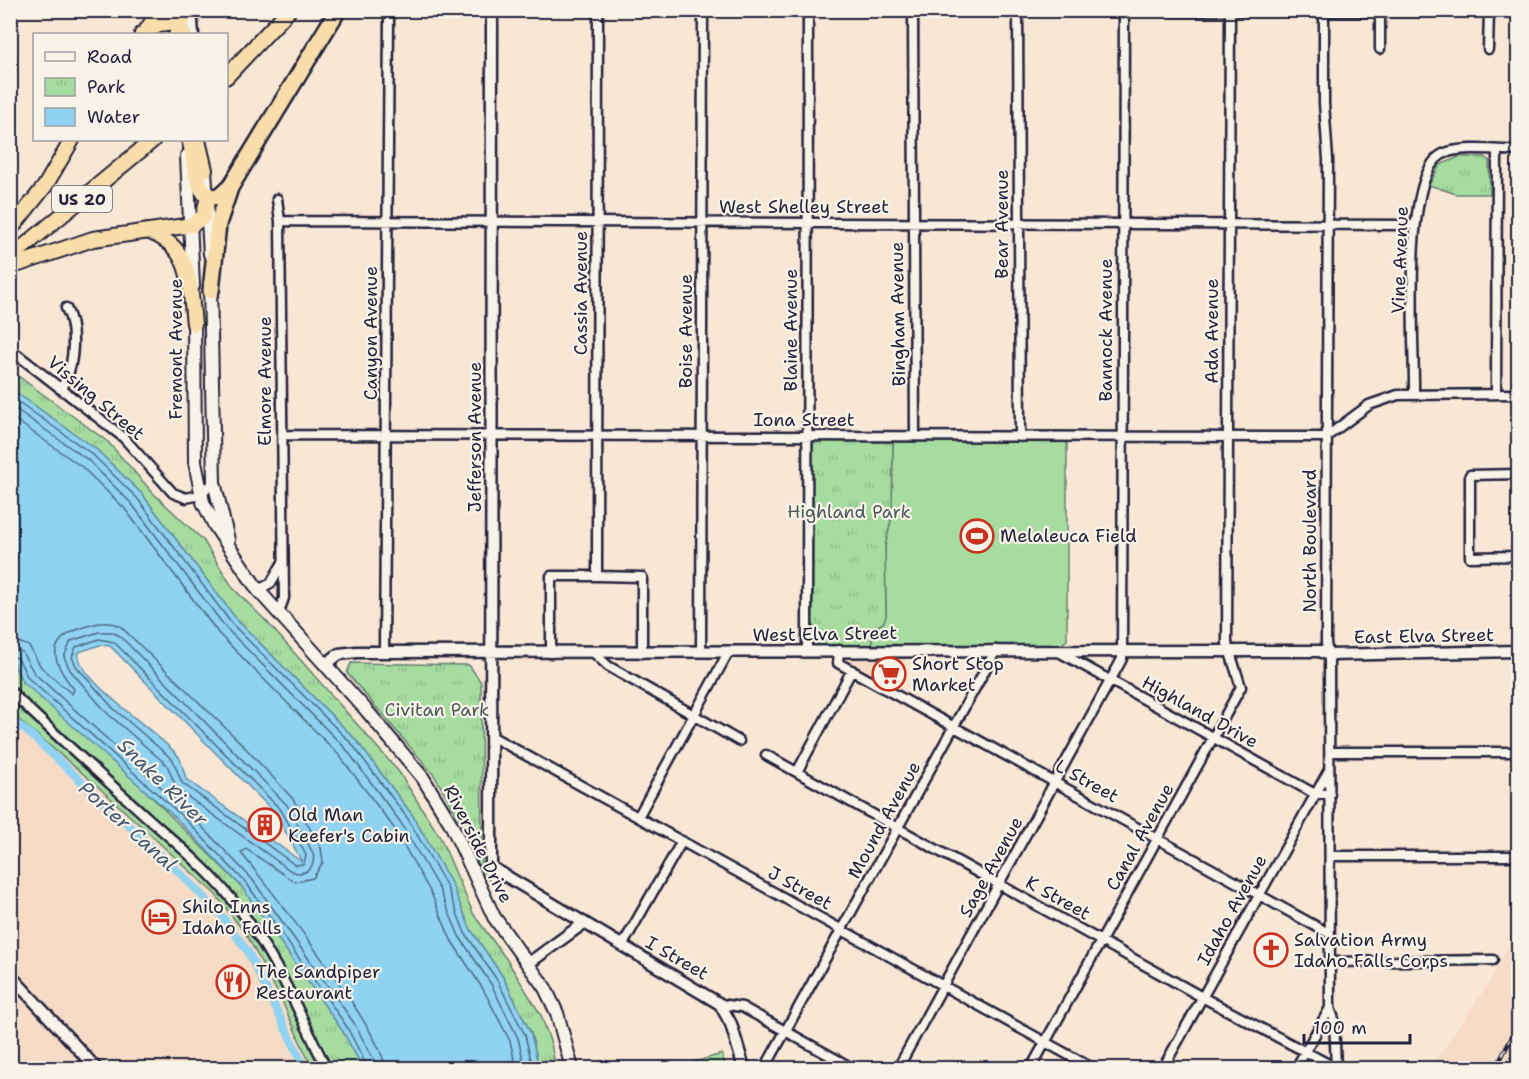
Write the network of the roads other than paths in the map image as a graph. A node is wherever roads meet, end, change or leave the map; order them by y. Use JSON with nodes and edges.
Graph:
{"nodes":[{"id":1,"x":160,"y":10,"type":"edge"},
{"id":2,"x":289,"y":10,"type":"edge"},
{"id":3,"x":338,"y":10,"type":"edge"},
{"id":4,"x":424,"y":10,"type":"edge"},
{"id":5,"x":443,"y":10,"type":"edge"},
{"id":6,"x":492,"y":10,"type":"edge"},
{"id":7,"x":598,"y":10,"type":"edge"},
{"id":8,"x":703,"y":10,"type":"edge"},
{"id":9,"x":747,"y":10,"type":"edge"},
{"id":10,"x":764,"y":10,"type":"edge"},
{"id":11,"x":808,"y":10,"type":"edge"},
{"id":12,"x":835,"y":10,"type":"edge"},
{"id":13,"x":192,"y":11,"type":"edge"},
{"id":14,"x":913,"y":11,"type":"edge"},
{"id":15,"x":1018,"y":11,"type":"edge"},
{"id":16,"x":1124,"y":11,"type":"edge"},
{"id":17,"x":1230,"y":11,"type":"edge"},
{"id":18,"x":1380,"y":11,"type":"edge"},
{"id":19,"x":392,"y":12,"type":"edge"},
{"id":20,"x":1324,"y":12,"type":"junction"},
{"id":21,"x":1489,"y":12,"type":"junction"},
{"id":22,"x":1518,"y":12,"type":"edge"},
{"id":23,"x":177,"y":27,"type":"edge"},
{"id":24,"x":143,"y":33,"type":"edge"},
{"id":25,"x":193,"y":33,"type":"edge"},
{"id":26,"x":1380,"y":49,"type":"dead end"},
{"id":27,"x":1488,"y":49,"type":"dead end"},
{"id":28,"x":239,"y":62,"type":"junction"},
{"id":29,"x":228,"y":69,"type":"edge"},
{"id":30,"x":228,"y":75,"type":"edge"},
{"id":31,"x":71,"y":141,"type":"edge"},
{"id":32,"x":152,"y":141,"type":"edge"},
{"id":33,"x":188,"y":141,"type":"edge"},
{"id":34,"x":188,"y":141,"type":"edge"},
{"id":35,"x":200,"y":141,"type":"edge"},
{"id":36,"x":1497,"y":150,"type":"junction"},
{"id":37,"x":1518,"y":151,"type":"edge"},
{"id":38,"x":205,"y":170,"type":"joint"},
{"id":39,"x":231,"y":186,"type":"junction"},
{"id":40,"x":208,"y":197,"type":"junction"},
{"id":41,"x":276,"y":199,"type":"dead end"},
{"id":42,"x":280,"y":221,"type":"junction"},
{"id":43,"x":388,"y":222,"type":"junction"},
{"id":44,"x":492,"y":223,"type":"junction"},
{"id":45,"x":598,"y":223,"type":"junction"},
{"id":46,"x":703,"y":223,"type":"junction"},
{"id":47,"x":808,"y":224,"type":"junction"},
{"id":48,"x":913,"y":224,"type":"junction"},
{"id":49,"x":1018,"y":224,"type":"junction"},
{"id":50,"x":1124,"y":224,"type":"junction"},
{"id":51,"x":1228,"y":224,"type":"junction"},
{"id":52,"x":1327,"y":224,"type":"junction"},
{"id":53,"x":192,"y":225,"type":"junction"},
{"id":54,"x":1414,"y":225,"type":"junction"},
{"id":55,"x":10,"y":230,"type":"edge"},
{"id":56,"x":145,"y":230,"type":"junction"},
{"id":57,"x":10,"y":258,"type":"edge"},
{"id":58,"x":10,"y":267,"type":"edge"},
{"id":59,"x":211,"y":291,"type":"junction"},
{"id":60,"x":66,"y":308,"type":"dead end"},
{"id":61,"x":194,"y":324,"type":"junction"},
{"id":62,"x":10,"y":349,"type":"edge"},
{"id":63,"x":60,"y":389,"type":"junction"},
{"id":64,"x":1414,"y":393,"type":"junction"},
{"id":65,"x":1496,"y":394,"type":"junction"},
{"id":66,"x":1518,"y":394,"type":"edge"},
{"id":67,"x":282,"y":435,"type":"junction"},
{"id":68,"x":387,"y":436,"type":"junction"},
{"id":69,"x":491,"y":436,"type":"junction"},
{"id":70,"x":597,"y":436,"type":"junction"},
{"id":71,"x":702,"y":436,"type":"junction"},
{"id":72,"x":807,"y":436,"type":"junction"},
{"id":73,"x":915,"y":436,"type":"junction"},
{"id":74,"x":1020,"y":436,"type":"junction"},
{"id":75,"x":1122,"y":437,"type":"junction"},
{"id":76,"x":1228,"y":437,"type":"junction"},
{"id":77,"x":1326,"y":437,"type":"junction"},
{"id":78,"x":1518,"y":474,"type":"edge"},
{"id":79,"x":214,"y":482,"type":"junction"},
{"id":80,"x":200,"y":495,"type":"junction"},
{"id":81,"x":230,"y":550,"type":"junction"},
{"id":82,"x":1518,"y":556,"type":"edge"},
{"id":83,"x":282,"y":563,"type":"junction"},
{"id":84,"x":597,"y":576,"type":"junction"},
{"id":85,"x":258,"y":590,"type":"junction"},
{"id":86,"x":279,"y":612,"type":"junction"},
{"id":87,"x":838,"y":650,"type":"junction"},
{"id":88,"x":996,"y":650,"type":"junction"},
{"id":89,"x":1056,"y":650,"type":"junction"},
{"id":90,"x":1122,"y":650,"type":"junction"},
{"id":91,"x":729,"y":651,"type":"junction"},
{"id":92,"x":807,"y":651,"type":"junction"},
{"id":93,"x":1230,"y":651,"type":"junction"},
{"id":94,"x":1518,"y":651,"type":"edge"},
{"id":95,"x":384,"y":652,"type":"junction"},
{"id":96,"x":642,"y":652,"type":"junction"},
{"id":97,"x":701,"y":652,"type":"junction"},
{"id":98,"x":490,"y":653,"type":"junction"},
{"id":99,"x":551,"y":653,"type":"junction"},
{"id":100,"x":594,"y":653,"type":"junction"},
{"id":101,"x":1329,"y":655,"type":"junction"},
{"id":102,"x":322,"y":661,"type":"junction"},
{"id":103,"x":852,"y":670,"type":"junction"},
{"id":104,"x":1112,"y":681,"type":"junction"},
{"id":105,"x":10,"y":691,"type":"edge"},
{"id":106,"x":694,"y":716,"type":"junction"},
{"id":107,"x":955,"y":726,"type":"junction"},
{"id":108,"x":491,"y":736,"type":"junction"},
{"id":109,"x":1214,"y":738,"type":"junction"},
{"id":110,"x":739,"y":741,"type":"dead end"},
{"id":111,"x":1330,"y":752,"type":"junction"},
{"id":112,"x":1518,"y":752,"type":"edge"},
{"id":113,"x":766,"y":755,"type":"dead end"},
{"id":114,"x":1330,"y":768,"type":"junction"},
{"id":115,"x":797,"y":772,"type":"junction"},
{"id":116,"x":1056,"y":782,"type":"junction"},
{"id":117,"x":1315,"y":794,"type":"junction"},
{"id":118,"x":1330,"y":794,"type":"junction"},
{"id":119,"x":638,"y":817,"type":"junction"},
{"id":120,"x":897,"y":829,"type":"junction"},
{"id":121,"x":1157,"y":839,"type":"junction"},
{"id":122,"x":682,"y":841,"type":"junction"},
{"id":123,"x":1331,"y":856,"type":"junction"},
{"id":124,"x":1518,"y":856,"type":"edge"},
{"id":125,"x":490,"y":864,"type":"joint"},
{"id":126,"x":999,"y":884,"type":"junction"},
{"id":127,"x":1258,"y":896,"type":"junction"},
{"id":128,"x":584,"y":923,"type":"junction"},
{"id":129,"x":843,"y":931,"type":"junction"},
{"id":130,"x":1330,"y":934,"type":"junction"},
{"id":131,"x":1101,"y":941,"type":"junction"},
{"id":132,"x":622,"y":946,"type":"junction"},
{"id":133,"x":1492,"y":960,"type":"dead end"},
{"id":134,"x":1330,"y":962,"type":"junction"},
{"id":135,"x":529,"y":963,"type":"junction"},
{"id":136,"x":10,"y":975,"type":"edge"},
{"id":137,"x":943,"y":986,"type":"junction"},
{"id":138,"x":1202,"y":997,"type":"junction"},
{"id":139,"x":720,"y":1004,"type":"junction"},
{"id":140,"x":1330,"y":1008,"type":"junction"},
{"id":141,"x":786,"y":1032,"type":"junction"},
{"id":142,"x":1046,"y":1042,"type":"junction"},
{"id":143,"x":1304,"y":1053,"type":"junction"},
{"id":144,"x":96,"y":1068,"type":"edge"},
{"id":145,"x":326,"y":1068,"type":"edge"},
{"id":146,"x":572,"y":1068,"type":"edge"},
{"id":147,"x":744,"y":1068,"type":"edge"},
{"id":148,"x":765,"y":1068,"type":"edge"},
{"id":149,"x":852,"y":1068,"type":"edge"},
{"id":150,"x":898,"y":1068,"type":"edge"},
{"id":151,"x":1031,"y":1068,"type":"edge"},
{"id":152,"x":1092,"y":1068,"type":"edge"},
{"id":153,"x":1163,"y":1068,"type":"edge"},
{"id":154,"x":1296,"y":1068,"type":"edge"},
{"id":155,"x":1336,"y":1068,"type":"edge"}],
"edges":[{"from":1,"to":24,"type":"highway"},
{"from":2,"to":28,"type":"highway"},
{"from":3,"to":39,"type":"highway"},
{"from":4,"to":5,"type":"street"},
{"from":6,"to":44,"type":"street","name":"Jefferson Avenue"},
{"from":7,"to":45,"type":"street","name":"Cassia Avenue"},
{"from":8,"to":46,"type":"street","name":"Boise Avenue"},
{"from":9,"to":10,"type":"street"},
{"from":11,"to":47,"type":"street","name":"Blaine Avenue"},
{"from":12,"to":14,"type":"street"},
{"from":13,"to":23,"type":"highway"},
{"from":13,"to":25,"type":"street"},
{"from":14,"to":15,"type":"street"},
{"from":14,"to":48,"type":"street","name":"Bingham Avenue"},
{"from":15,"to":16,"type":"street"},
{"from":15,"to":49,"type":"street","name":"Bear Avenue"},
{"from":16,"to":17,"type":"street"},
{"from":16,"to":50,"type":"street","name":"Bannock Avenue"},
{"from":17,"to":20,"type":"street"},
{"from":17,"to":51,"type":"street","name":"Ada Avenue"},
{"from":18,"to":20,"type":"street"},
{"from":18,"to":21,"type":"street"},
{"from":18,"to":26,"type":"street"},
{"from":19,"to":43,"type":"street","name":"Canyon Avenue"},
{"from":20,"to":52,"type":"street","name":"North Boulevard"},
{"from":21,"to":22,"type":"street"},
{"from":21,"to":27,"type":"street"},
{"from":23,"to":24,"type":"highway"},
{"from":28,"to":29,"type":"highway"},
{"from":28,"to":30,"type":"highway"},
{"from":31,"to":55,"type":"highway"},
{"from":32,"to":57,"type":"highway","number":"US 20"},
{"from":33,"to":40,"type":"highway"},
{"from":34,"to":53,"type":"main road","name":"Fremont Avenue"},
{"from":35,"to":38,"type":"highway"},
{"from":36,"to":37,"type":"street","name":"Vine Avenue"},
{"from":36,"to":54,"type":"street","name":"Vine Avenue"},
{"from":36,"to":65,"type":"street"},
{"from":38,"to":40,"type":"main road","name":"Fremont Avenue"},
{"from":39,"to":40,"type":"highway"},
{"from":39,"to":59,"type":"highway"},
{"from":40,"to":53,"type":"highway"},
{"from":40,"to":59,"type":"main road","name":"Fremont Avenue"},
{"from":41,"to":42,"type":"street","name":"Elmore Avenue"},
{"from":42,"to":43,"type":"street","name":"West Shelley Street"},
{"from":42,"to":67,"type":"street","name":"Elmore Avenue"},
{"from":43,"to":44,"type":"street","name":"West Shelley Street"},
{"from":43,"to":68,"type":"street","name":"Canyon Avenue"},
{"from":44,"to":45,"type":"street","name":"West Shelley Street"},
{"from":44,"to":69,"type":"street","name":"Jefferson Avenue"},
{"from":45,"to":46,"type":"street","name":"West Shelley Street"},
{"from":45,"to":70,"type":"street","name":"Cassia Avenue"},
{"from":46,"to":47,"type":"street","name":"West Shelley Street"},
{"from":46,"to":71,"type":"street","name":"Boise Avenue"},
{"from":47,"to":48,"type":"street","name":"West Shelley Street"},
{"from":47,"to":72,"type":"street","name":"Blaine Avenue"},
{"from":48,"to":49,"type":"street","name":"West Shelley Street"},
{"from":48,"to":73,"type":"street","name":"Bingham Avenue"},
{"from":49,"to":50,"type":"street","name":"West Shelley Street"},
{"from":49,"to":74,"type":"street","name":"Bear Avenue"},
{"from":50,"to":51,"type":"street","name":"West Shelley Street"},
{"from":50,"to":75,"type":"street","name":"Bannock Avenue"},
{"from":51,"to":52,"type":"street","name":"West Shelley Street"},
{"from":51,"to":76,"type":"street","name":"Ada Avenue"},
{"from":52,"to":54,"type":"street","name":"West Shelley Street"},
{"from":52,"to":77,"type":"street","name":"North Boulevard"},
{"from":53,"to":56,"type":"highway"},
{"from":53,"to":61,"type":"main road","name":"Fremont Avenue"},
{"from":54,"to":64,"type":"street","name":"Vine Avenue"},
{"from":56,"to":58,"type":"highway"},
{"from":56,"to":61,"type":"highway"},
{"from":59,"to":79,"type":"main road","name":"Fremont Avenue"},
{"from":60,"to":63,"type":"street"},
{"from":61,"to":80,"type":"main road","name":"Fremont Avenue"},
{"from":62,"to":63,"type":"street","name":"Vissing Street"},
{"from":63,"to":80,"type":"street","name":"Vissing Street"},
{"from":64,"to":65,"type":"street"},
{"from":64,"to":77,"type":"street"},
{"from":65,"to":66,"type":"street"},
{"from":67,"to":68,"type":"street","name":"Iona Street"},
{"from":67,"to":83,"type":"street","name":"Elmore Avenue"},
{"from":68,"to":69,"type":"street","name":"Iona Street"},
{"from":68,"to":95,"type":"street","name":"Canyon Avenue"},
{"from":69,"to":70,"type":"street","name":"Iona Street"},
{"from":69,"to":98,"type":"street","name":"Jefferson Avenue"},
{"from":70,"to":71,"type":"street","name":"Iona Street"},
{"from":70,"to":84,"type":"street","name":"Cassia Avenue"},
{"from":71,"to":72,"type":"street","name":"Iona Street"},
{"from":71,"to":97,"type":"street","name":"Boise Avenue"},
{"from":72,"to":73,"type":"street","name":"Iona Street"},
{"from":72,"to":92,"type":"street","name":"Blaine Avenue"},
{"from":73,"to":74,"type":"street","name":"Iona Street"},
{"from":74,"to":75,"type":"street","name":"Iona Street"},
{"from":75,"to":76,"type":"street","name":"Iona Street"},
{"from":75,"to":90,"type":"street","name":"Bannock Avenue"},
{"from":76,"to":77,"type":"street","name":"Iona Street"},
{"from":76,"to":93,"type":"street","name":"Ada Avenue"},
{"from":77,"to":101,"type":"street","name":"North Boulevard"},
{"from":78,"to":82,"type":"street"},
{"from":79,"to":80,"type":"street"},
{"from":79,"to":81,"type":"main road","name":"Fremont Avenue"},
{"from":80,"to":81,"type":"main road","name":"Fremont Avenue"},
{"from":81,"to":85,"type":"main road","name":"Fremont Avenue"},
{"from":83,"to":85,"type":"street"},
{"from":83,"to":86,"type":"street","name":"Elmore Avenue"},
{"from":84,"to":96,"type":"street"},
{"from":84,"to":99,"type":"street"},
{"from":85,"to":86,"type":"main road","name":"Fremont Avenue"},
{"from":86,"to":102,"type":"main road","name":"Fremont Avenue"},
{"from":87,"to":88,"type":"street","name":"West Elva Street"},
{"from":87,"to":92,"type":"street","name":"West Elva Street"},
{"from":87,"to":103,"type":"street","name":"L Street"},
{"from":88,"to":89,"type":"street","name":"West Elva Street"},
{"from":88,"to":107,"type":"street","name":"Mound Avenue"},
{"from":89,"to":90,"type":"street","name":"West Elva Street"},
{"from":89,"to":104,"type":"street","name":"Highland Drive"},
{"from":90,"to":93,"type":"street","name":"West Elva Street"},
{"from":90,"to":104,"type":"street","name":"Bannock Avenue"},
{"from":91,"to":92,"type":"street","name":"West Elva Street"},
{"from":91,"to":97,"type":"street","name":"West Elva Street"},
{"from":91,"to":106,"type":"street"},
{"from":93,"to":101,"type":"street","name":"West Elva Street"},
{"from":93,"to":109,"type":"street","name":"Canal Avenue"},
{"from":94,"to":101,"type":"street","name":"East Elva Street"},
{"from":95,"to":98,"type":"street","name":"West Elva Street"},
{"from":95,"to":102,"type":"street","name":"West Elva Street"},
{"from":96,"to":97,"type":"street","name":"West Elva Street"},
{"from":96,"to":100,"type":"street","name":"West Elva Street"},
{"from":98,"to":99,"type":"street","name":"West Elva Street"},
{"from":98,"to":108,"type":"street","name":"Jefferson Avenue"},
{"from":99,"to":100,"type":"street","name":"West Elva Street"},
{"from":100,"to":106,"type":"street"},
{"from":101,"to":111,"type":"street","name":"North Boulevard"},
{"from":102,"to":135,"type":"main road","name":"Riverside Drive"},
{"from":103,"to":107,"type":"street","name":"L Street"},
{"from":103,"to":115,"type":"street"},
{"from":104,"to":109,"type":"street","name":"Highland Drive"},
{"from":104,"to":116,"type":"street","name":"Sage Avenue"},
{"from":105,"to":145,"type":"street"},
{"from":106,"to":110,"type":"street"},
{"from":106,"to":119,"type":"street"},
{"from":107,"to":116,"type":"street","name":"L Street"},
{"from":107,"to":120,"type":"street","name":"Mound Avenue"},
{"from":108,"to":119,"type":"street","name":"J Street"},
{"from":108,"to":125,"type":"street","name":"Jefferson Avenue"},
{"from":109,"to":117,"type":"street","name":"Highland Drive"},
{"from":109,"to":121,"type":"street","name":"Canal Avenue"},
{"from":111,"to":112,"type":"street"},
{"from":111,"to":114,"type":"street","name":"North Boulevard"},
{"from":113,"to":115,"type":"street","name":"K Street"},
{"from":114,"to":117,"type":"street","name":"Idaho Avenue"},
{"from":114,"to":118,"type":"street","name":"North Boulevard"},
{"from":115,"to":120,"type":"street","name":"K Street"},
{"from":116,"to":121,"type":"street","name":"L Street"},
{"from":116,"to":126,"type":"street","name":"Sage Avenue"},
{"from":117,"to":118,"type":"street","name":"Highland Drive"},
{"from":117,"to":127,"type":"street","name":"Idaho Avenue"},
{"from":118,"to":123,"type":"street","name":"North Boulevard"},
{"from":119,"to":122,"type":"street","name":"J Street"},
{"from":120,"to":126,"type":"street","name":"K Street"},
{"from":120,"to":129,"type":"street","name":"Mound Avenue"},
{"from":121,"to":127,"type":"street","name":"L Street"},
{"from":121,"to":131,"type":"street","name":"Canal Avenue"},
{"from":122,"to":129,"type":"street","name":"J Street"},
{"from":122,"to":132,"type":"street"},
{"from":123,"to":124,"type":"street"},
{"from":123,"to":130,"type":"street","name":"North Boulevard"},
{"from":125,"to":128,"type":"street","name":"I Street"},
{"from":126,"to":131,"type":"street","name":"K Street"},
{"from":126,"to":137,"type":"street","name":"Sage Avenue"},
{"from":127,"to":130,"type":"street","name":"L Street"},
{"from":127,"to":138,"type":"street","name":"Idaho Avenue"},
{"from":128,"to":132,"type":"street","name":"I Street"},
{"from":128,"to":135,"type":"street"},
{"from":129,"to":137,"type":"street","name":"J Street"},
{"from":129,"to":141,"type":"street","name":"Mound Avenue"},
{"from":130,"to":134,"type":"street","name":"North Boulevard"},
{"from":131,"to":138,"type":"street","name":"K Street"},
{"from":131,"to":142,"type":"street","name":"Canal Avenue"},
{"from":132,"to":139,"type":"street","name":"I Street"},
{"from":133,"to":134,"type":"street"},
{"from":134,"to":140,"type":"street","name":"North Boulevard"},
{"from":135,"to":146,"type":"main road","name":"Riverside Drive"},
{"from":136,"to":144,"type":"street"},
{"from":137,"to":142,"type":"street","name":"J Street"},
{"from":137,"to":150,"type":"street","name":"Sage Avenue"},
{"from":138,"to":143,"type":"street","name":"K Street"},
{"from":138,"to":153,"type":"street","name":"Idaho Avenue"},
{"from":139,"to":141,"type":"street","name":"I Street"},
{"from":139,"to":147,"type":"street"},
{"from":140,"to":143,"type":"street"},
{"from":140,"to":155,"type":"street","name":"North Boulevard"},
{"from":141,"to":148,"type":"street","name":"Mound Avenue"},
{"from":141,"to":149,"type":"street","name":"I Street"},
{"from":142,"to":151,"type":"street","name":"Canal Avenue"},
{"from":142,"to":152,"type":"street","name":"J Street"},
{"from":143,"to":154,"type":"street"},
{"from":143,"to":155,"type":"street","name":"K Street"}]}
